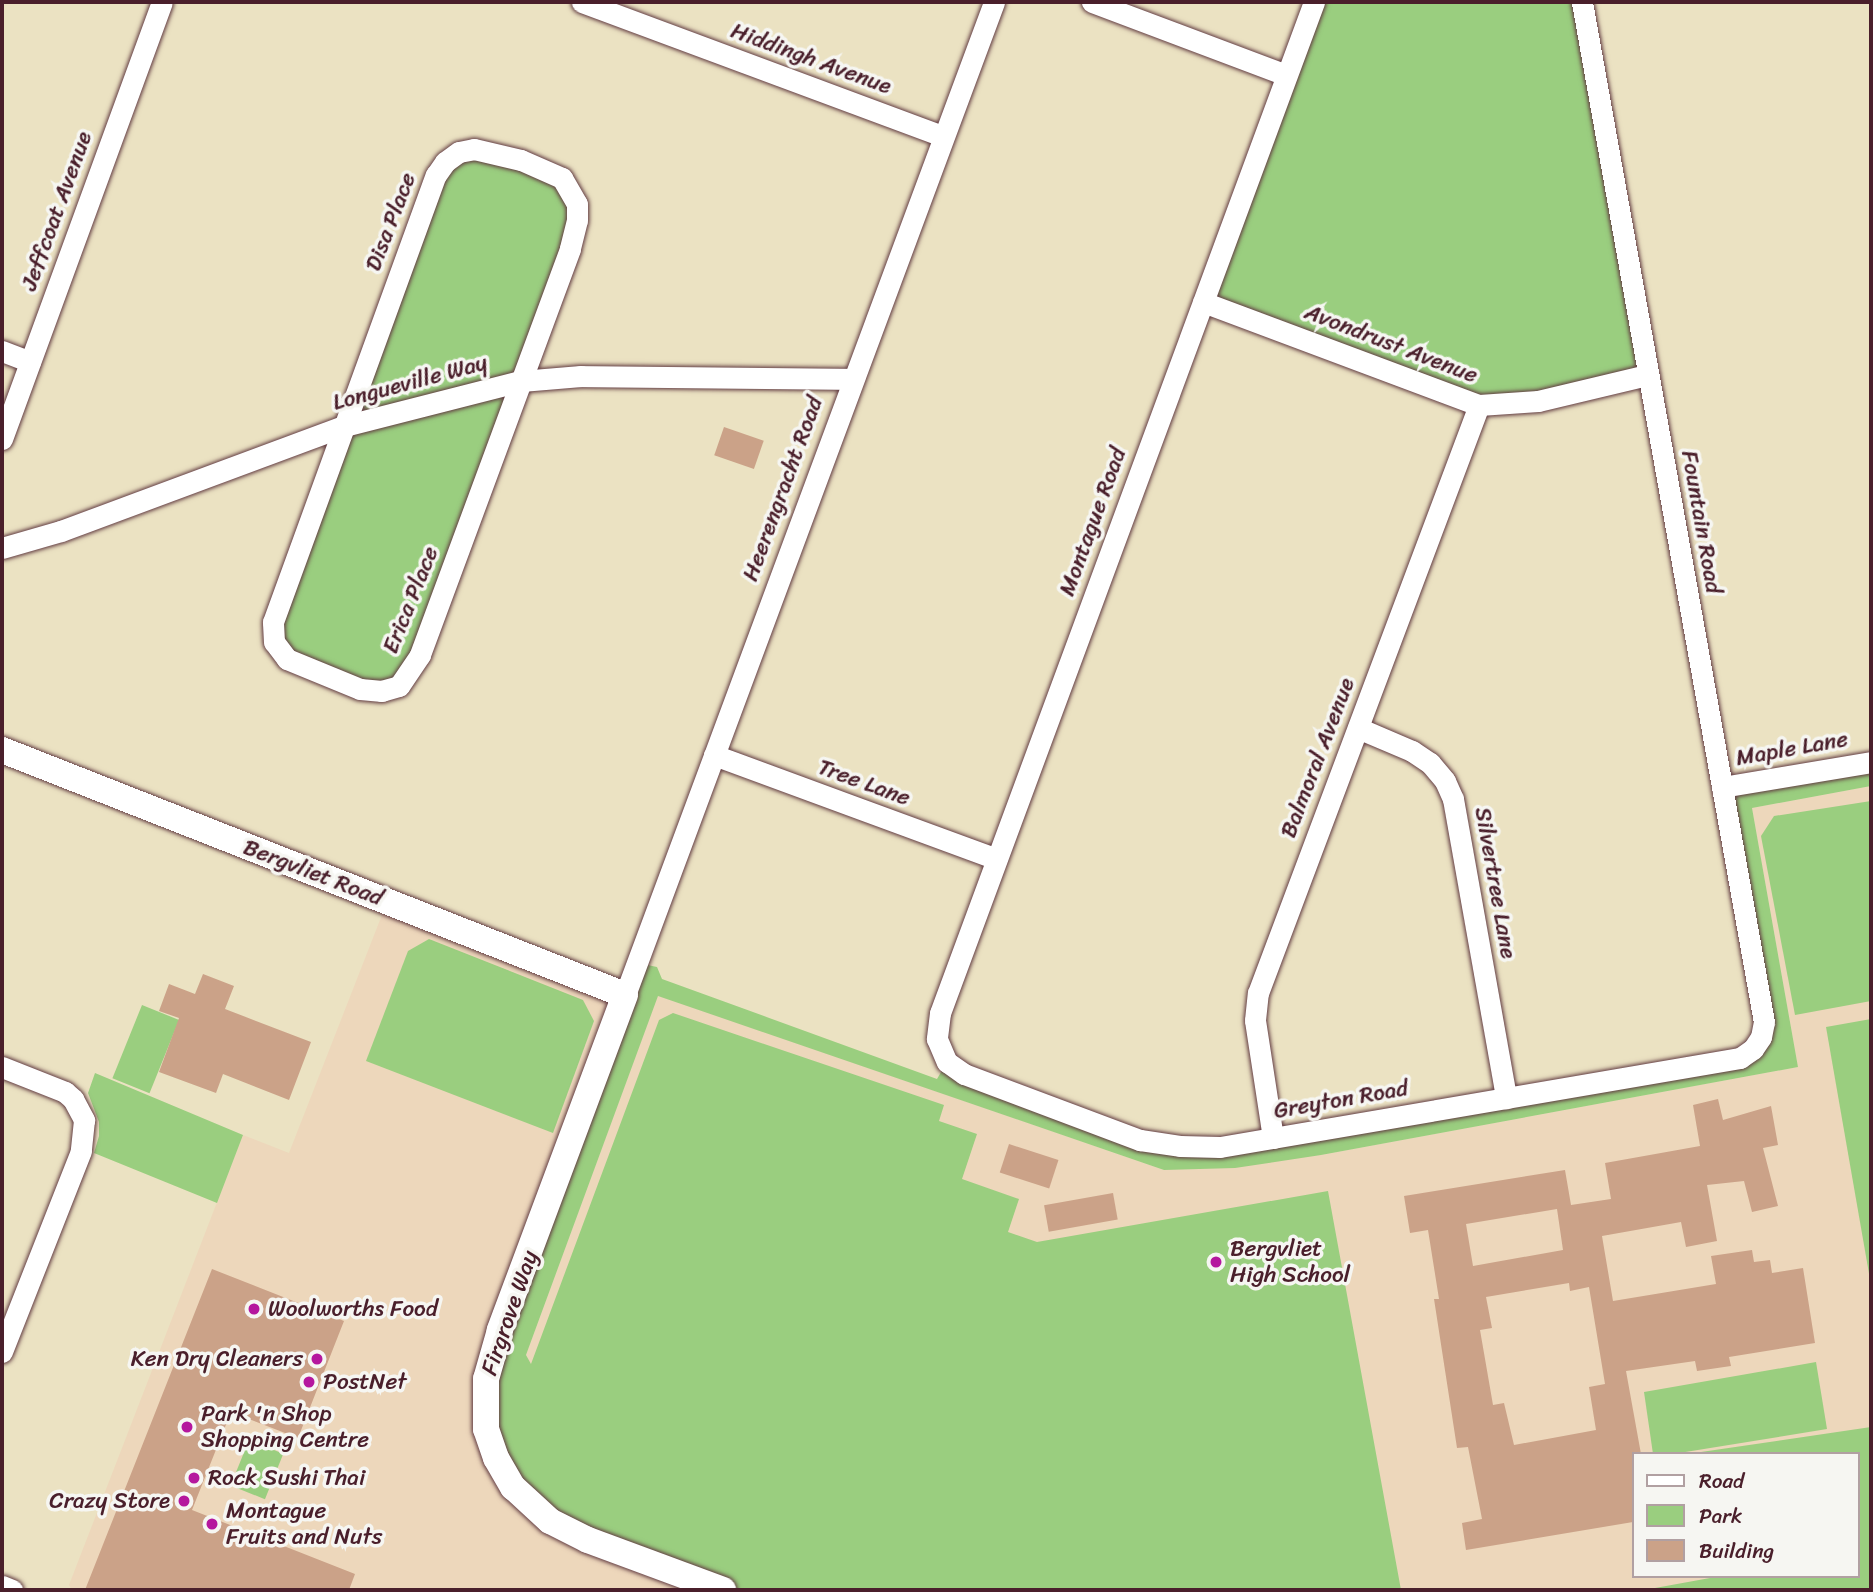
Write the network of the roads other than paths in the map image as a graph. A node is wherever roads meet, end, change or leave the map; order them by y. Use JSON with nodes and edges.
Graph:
{"nodes":[{"id":1,"x":162,"y":2,"type":"edge"},
{"id":2,"x":582,"y":2,"type":"edge"},
{"id":3,"x":994,"y":2,"type":"edge"},
{"id":4,"x":1092,"y":2,"type":"edge"},
{"id":5,"x":1314,"y":2,"type":"edge"},
{"id":6,"x":1582,"y":2,"type":"edge"},
{"id":7,"x":1286,"y":75,"type":"junction"},
{"id":8,"x":942,"y":135,"type":"junction"},
{"id":9,"x":1203,"y":302,"type":"junction"},
{"id":10,"x":2,"y":351,"type":"edge"},
{"id":11,"x":30,"y":362,"type":"junction"},
{"id":12,"x":1647,"y":375,"type":"junction"},
{"id":13,"x":851,"y":379,"type":"junction"},
{"id":14,"x":521,"y":381,"type":"junction"},
{"id":15,"x":1479,"y":405,"type":"junction"},
{"id":16,"x":344,"y":426,"type":"junction"},
{"id":17,"x":2,"y":439,"type":"edge"},
{"id":18,"x":2,"y":548,"type":"edge"},
{"id":19,"x":1358,"y":728,"type":"junction"},
{"id":20,"x":2,"y":750,"type":"edge"},
{"id":21,"x":713,"y":755,"type":"junction"},
{"id":22,"x":1871,"y":762,"type":"edge"},
{"id":23,"x":1722,"y":787,"type":"junction"},
{"id":24,"x":996,"y":859,"type":"junction"},
{"id":25,"x":625,"y":996,"type":"junction"},
{"id":26,"x":1753,"y":1049,"type":"joint"},
{"id":27,"x":947,"y":1062,"type":"joint"},
{"id":28,"x":2,"y":1067,"type":"edge"},
{"id":29,"x":1506,"y":1098,"type":"junction"},
{"id":30,"x":1273,"y":1138,"type":"junction"},
{"id":31,"x":2,"y":1352,"type":"edge"},
{"id":32,"x":2,"y":1586,"type":"edge"},
{"id":33,"x":12,"y":1590,"type":"edge"},
{"id":34,"x":723,"y":1590,"type":"edge"}],
"edges":[{"from":1,"to":11,"type":"street","name":"Jeffcoat Avenue"},
{"from":2,"to":8,"type":"street","name":"Hiddingh Avenue"},
{"from":3,"to":8,"type":"street","name":"Heerengracht Road"},
{"from":4,"to":7,"type":"street"},
{"from":5,"to":7,"type":"street","name":"Montague Road"},
{"from":6,"to":12,"type":"street","name":"Fountain Road"},
{"from":7,"to":9,"type":"street","name":"Montague Road"},
{"from":8,"to":13,"type":"street","name":"Heerengracht Road"},
{"from":9,"to":15,"type":"street","name":"Avondrust Avenue"},
{"from":9,"to":24,"type":"street","name":"Montague Road"},
{"from":10,"to":11,"type":"street"},
{"from":11,"to":17,"type":"street","name":"Jeffcoat Avenue"},
{"from":12,"to":15,"type":"street","name":"Avondrust Avenue"},
{"from":12,"to":23,"type":"street","name":"Fountain Road"},
{"from":13,"to":14,"type":"street","name":"Longueville Way"},
{"from":13,"to":21,"type":"street","name":"Heerengracht Road"},
{"from":14,"to":16,"type":"street","name":"Longueville Way"},
{"from":14,"to":16,"type":"street","name":"Disa Place"},
{"from":14,"to":16,"type":"street","name":"Erica Place"},
{"from":15,"to":19,"type":"street","name":"Balmoral Avenue"},
{"from":16,"to":18,"type":"street","name":"Longueville Way"},
{"from":19,"to":29,"type":"street","name":"Silvertree Lane"},
{"from":19,"to":30,"type":"street","name":"Balmoral Avenue"},
{"from":20,"to":25,"type":"street","name":"Bergvliet Road"},
{"from":21,"to":24,"type":"street","name":"Tree Lane"},
{"from":21,"to":25,"type":"street","name":"Heerengracht Road"},
{"from":22,"to":23,"type":"street","name":"Maple Lane"},
{"from":23,"to":26,"type":"street","name":"Fountain Road"},
{"from":24,"to":27,"type":"street","name":"Montague Road"},
{"from":25,"to":34,"type":"street","name":"Firgrove Way"},
{"from":26,"to":29,"type":"street","name":"Greyton Road"},
{"from":27,"to":30,"type":"street","name":"Greyton Road"},
{"from":28,"to":31,"type":"street"},
{"from":29,"to":30,"type":"street","name":"Greyton Road"},
{"from":32,"to":33,"type":"street"}]}
